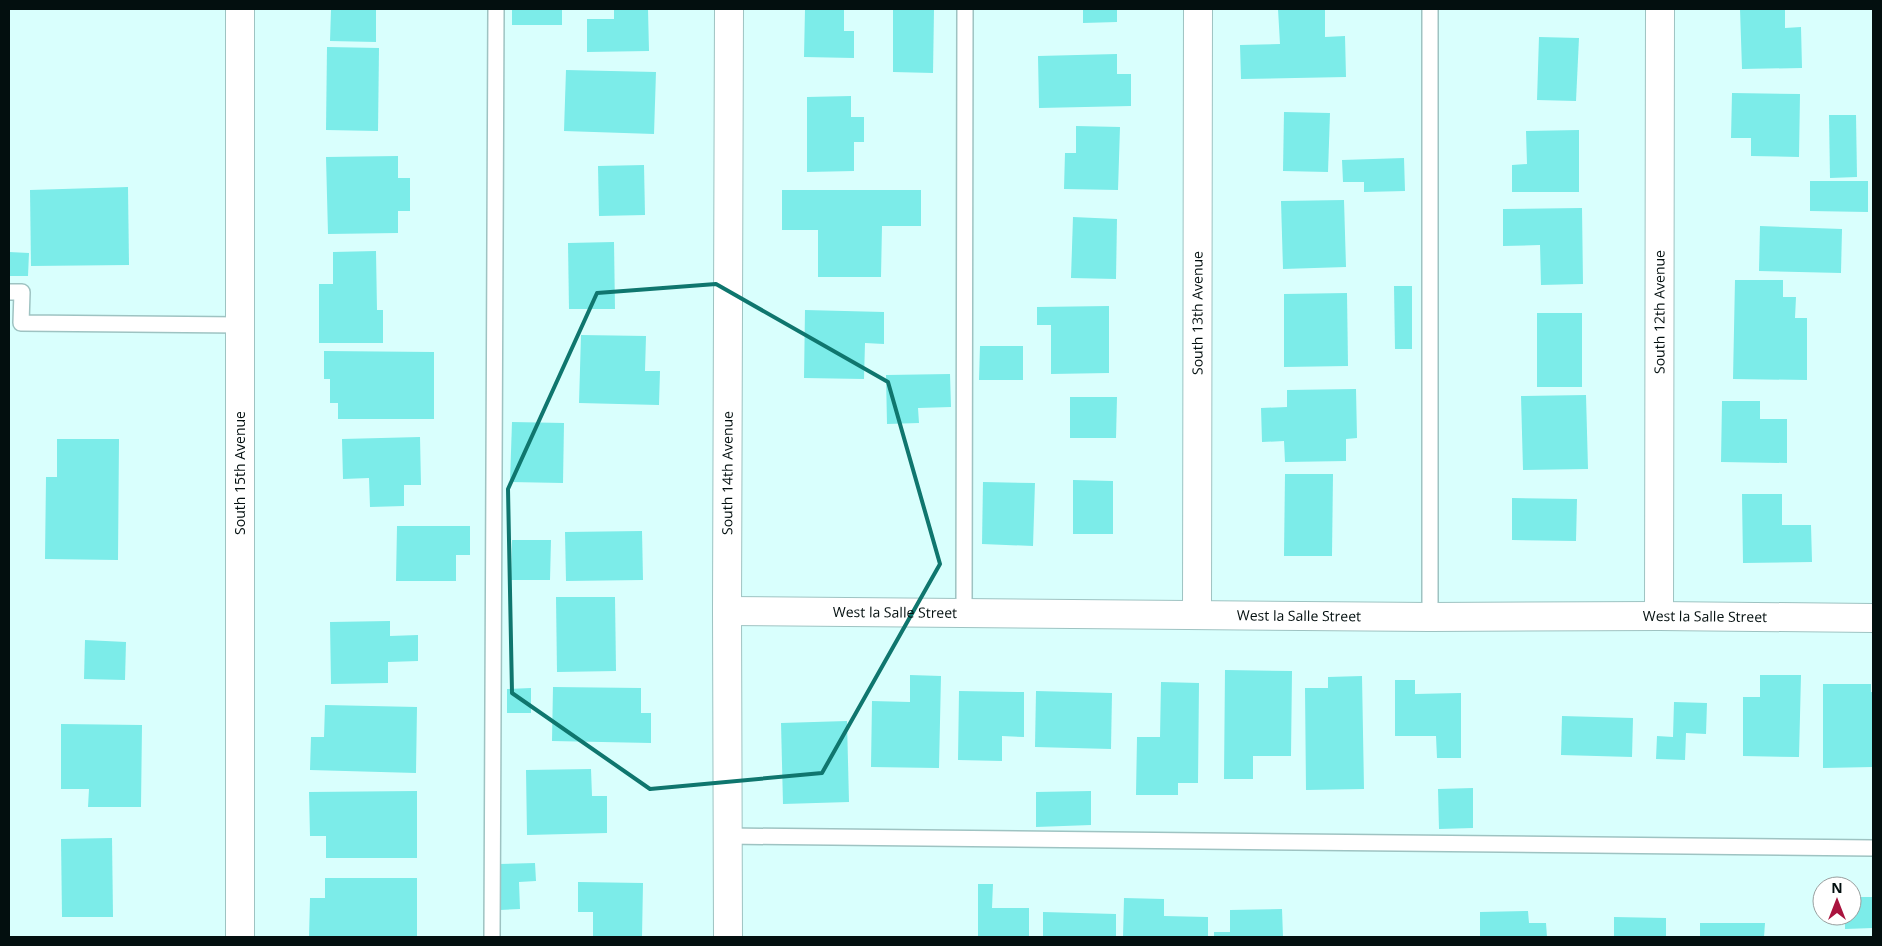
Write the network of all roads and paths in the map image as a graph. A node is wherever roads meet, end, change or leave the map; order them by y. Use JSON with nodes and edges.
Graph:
{"nodes":[{"id":1,"x":240,"y":9,"type":"edge"},
{"id":2,"x":496,"y":9,"type":"edge"},
{"id":3,"x":729,"y":9,"type":"edge"},
{"id":4,"x":966,"y":9,"type":"edge"},
{"id":5,"x":1198,"y":9,"type":"edge"},
{"id":6,"x":1430,"y":9,"type":"edge"},
{"id":7,"x":1660,"y":9,"type":"edge"},
{"id":8,"x":9,"y":292,"type":"edge"},
{"id":9,"x":240,"y":325,"type":"junction"},
{"id":10,"x":726,"y":611,"type":"junction"},
{"id":11,"x":964,"y":612,"type":"junction"},
{"id":12,"x":1197,"y":615,"type":"junction"},
{"id":13,"x":1659,"y":616,"type":"junction"},
{"id":14,"x":1430,"y":617,"type":"junction"},
{"id":15,"x":1873,"y":618,"type":"edge"},
{"id":16,"x":728,"y":836,"type":"junction"},
{"id":17,"x":1873,"y":848,"type":"edge"},
{"id":18,"x":240,"y":937,"type":"edge"},
{"id":19,"x":492,"y":937,"type":"edge"},
{"id":20,"x":728,"y":937,"type":"edge"}],
"edges":[{"from":1,"to":9,"type":"street","name":"South 15th Avenue"},
{"from":2,"to":19,"type":"lane"},
{"from":3,"to":10,"type":"street","name":"South 14th Avenue"},
{"from":4,"to":11,"type":"lane"},
{"from":5,"to":12,"type":"street","name":"South 13th Avenue"},
{"from":6,"to":14,"type":"lane"},
{"from":7,"to":13,"type":"street","name":"South 12th Avenue"},
{"from":8,"to":9,"type":"lane"},
{"from":9,"to":18,"type":"street","name":"South 15th Avenue"},
{"from":10,"to":11,"type":"street","name":"West la Salle Street"},
{"from":10,"to":16,"type":"street","name":"South 14th Avenue"},
{"from":11,"to":12,"type":"street","name":"West la Salle Street"},
{"from":12,"to":14,"type":"street","name":"West la Salle Street"},
{"from":13,"to":14,"type":"street","name":"West la Salle Street"},
{"from":13,"to":15,"type":"street","name":"West la Salle Street"},
{"from":16,"to":17,"type":"lane"},
{"from":16,"to":20,"type":"street","name":"South 14th Avenue"}]}
